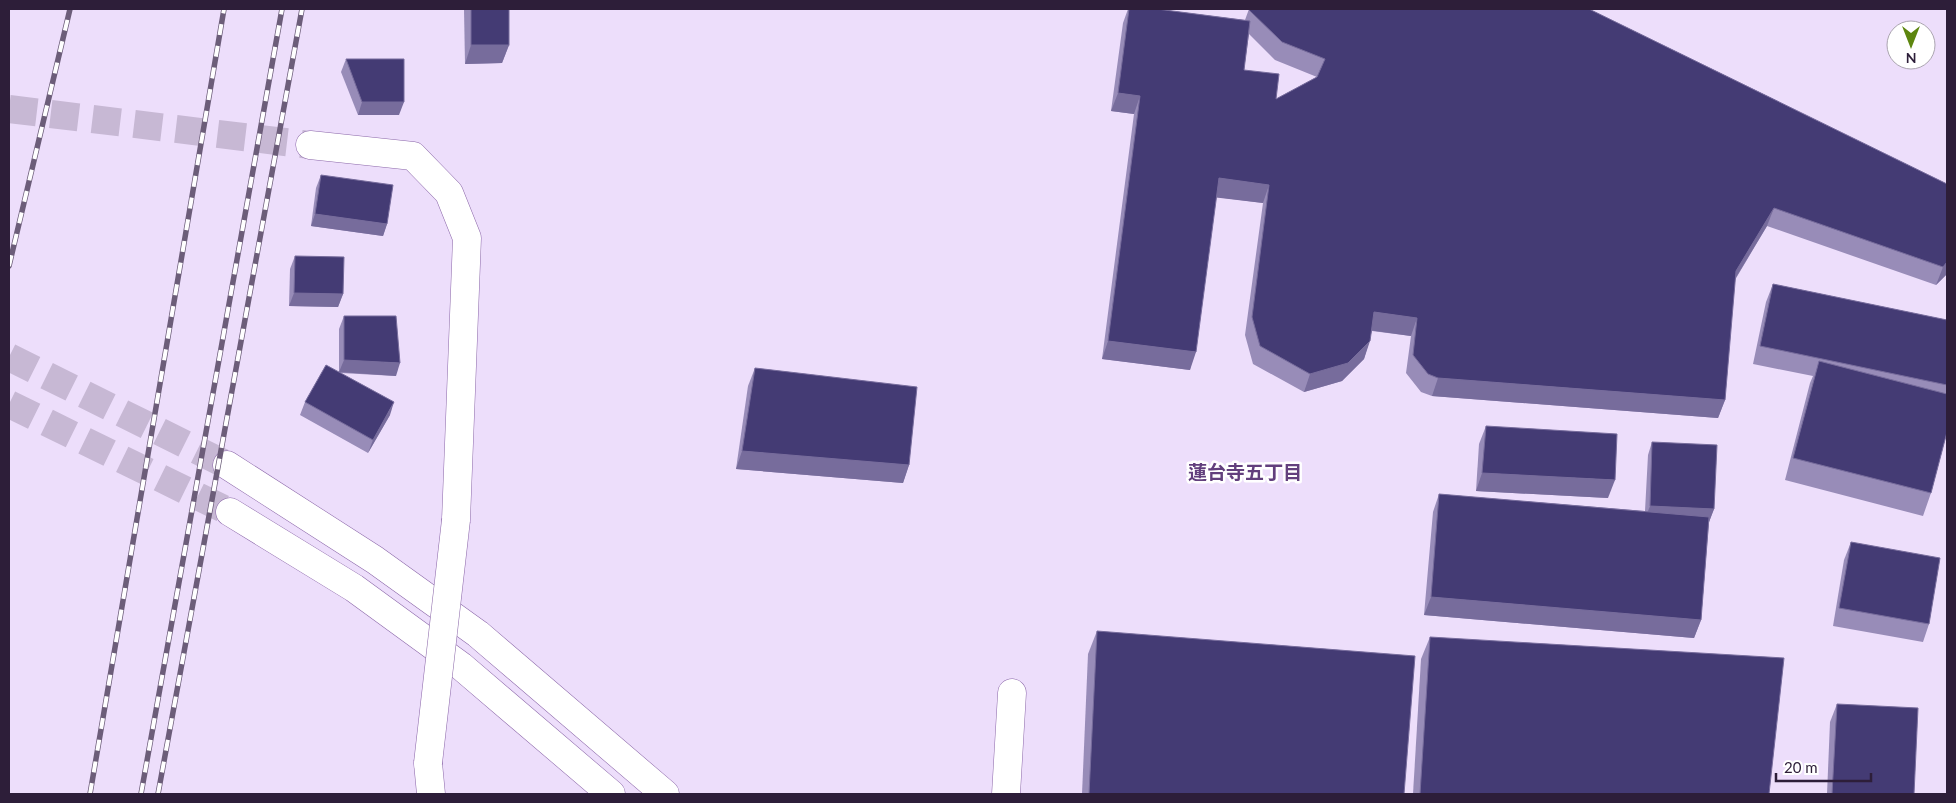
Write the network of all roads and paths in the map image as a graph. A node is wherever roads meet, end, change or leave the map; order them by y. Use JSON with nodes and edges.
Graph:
{"nodes":[{"id":1,"x":310,"y":145,"type":"tunnel mouth"},
{"id":2,"x":227,"y":465,"type":"tunnel mouth"},
{"id":3,"x":230,"y":512,"type":"tunnel mouth"},
{"id":4,"x":1012,"y":693,"type":"dead end"},
{"id":5,"x":432,"y":794,"type":"edge"},
{"id":6,"x":611,"y":794,"type":"edge"},
{"id":7,"x":665,"y":794,"type":"edge"},
{"id":8,"x":1006,"y":794,"type":"edge"}],
"edges":[{"from":1,"to":5,"type":"street","bridge":true},
{"from":2,"to":7,"type":"street"},
{"from":3,"to":6,"type":"street"},
{"from":4,"to":8,"type":"street"}]}
